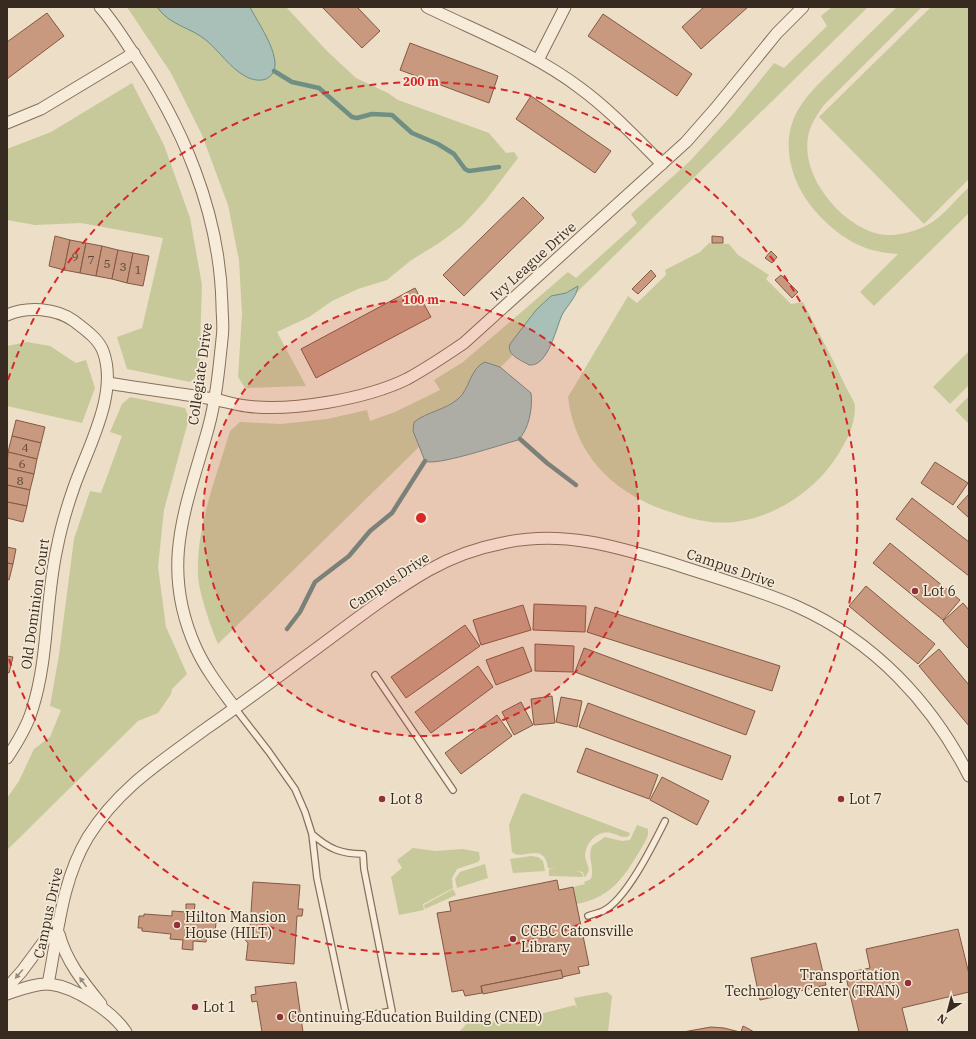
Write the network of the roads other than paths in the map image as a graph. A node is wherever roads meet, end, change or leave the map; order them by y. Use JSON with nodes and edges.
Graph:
{"nodes":[{"id":1,"x":100,"y":7,"type":"edge"},
{"id":2,"x":427,"y":7,"type":"edge"},
{"id":3,"x":565,"y":7,"type":"edge"},
{"id":4,"x":803,"y":7,"type":"edge"},
{"id":5,"x":134,"y":53,"type":"junction"},
{"id":6,"x":538,"y":60,"type":"junction"},
{"id":7,"x":7,"y":123,"type":"edge"},
{"id":8,"x":662,"y":164,"type":"junction"},
{"id":9,"x":7,"y":315,"type":"edge"},
{"id":10,"x":108,"y":383,"type":"junction"},
{"id":11,"x":214,"y":399,"type":"junction"},
{"id":12,"x":375,"y":676,"type":"dead end"},
{"id":13,"x":235,"y":708,"type":"junction"},
{"id":14,"x":7,"y":758,"type":"edge"},
{"id":15,"x":969,"y":776,"type":"edge"},
{"id":16,"x":453,"y":790,"type":"dead end"},
{"id":17,"x":665,"y":822,"type":"dead end"},
{"id":18,"x":312,"y":834,"type":"junction"},
{"id":19,"x":588,"y":916,"type":"dead end"},
{"id":20,"x":58,"y":926,"type":"junction"},
{"id":21,"x":48,"y":984,"type":"junction"},
{"id":22,"x":7,"y":988,"type":"edge"},
{"id":23,"x":7,"y":994,"type":"edge"},
{"id":24,"x":108,"y":1012,"type":"junction"},
{"id":25,"x":126,"y":1032,"type":"edge"}],
"edges":[{"from":1,"to":5,"type":"street","name":"Collegiate Drive"},
{"from":2,"to":6,"type":"street"},
{"from":3,"to":6,"type":"street"},
{"from":4,"to":8,"type":"street","name":"Ivy League Drive"},
{"from":5,"to":7,"type":"street"},
{"from":5,"to":11,"type":"street","name":"Collegiate Drive"},
{"from":6,"to":8,"type":"street"},
{"from":8,"to":11,"type":"street","name":"Ivy League Drive"},
{"from":9,"to":10,"type":"street","name":"Old Dominion Court"},
{"from":10,"to":11,"type":"street"},
{"from":10,"to":14,"type":"street","name":"Old Dominion Court"},
{"from":11,"to":13,"type":"street","name":"Collegiate Drive"},
{"from":12,"to":16,"type":"lane"},
{"from":13,"to":15,"type":"street","name":"Campus Drive"},
{"from":13,"to":18,"type":"lane"},
{"from":13,"to":20,"type":"street","name":"Campus Drive"},
{"from":17,"to":19,"type":"lane"},
{"from":18,"to":18,"type":"lane"},
{"from":20,"to":21,"type":"street","name":"Campus Drive"},
{"from":20,"to":22,"type":"street","one_way":true},
{"from":24,"to":20,"type":"street","one_way":true},
{"from":21,"to":23,"type":"street"},
{"from":21,"to":24,"type":"street"},
{"from":24,"to":25,"type":"street"}]}
